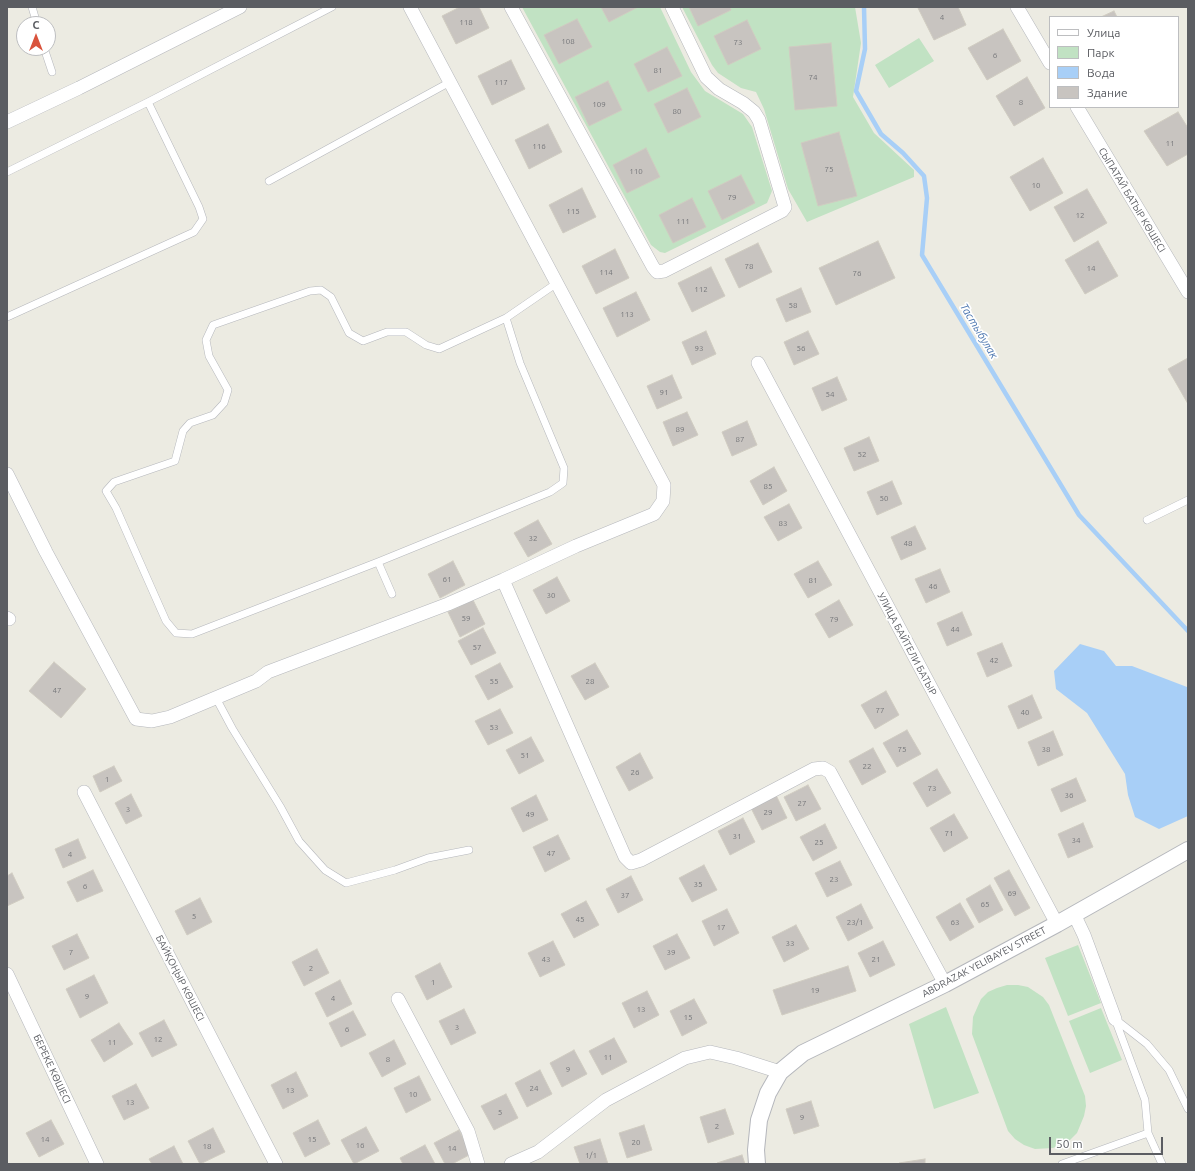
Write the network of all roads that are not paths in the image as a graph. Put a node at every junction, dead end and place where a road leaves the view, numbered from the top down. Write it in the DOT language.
graph roads {
  1 [pos="240,7"];
  2 [pos="332,7"];
  3 [pos="410,7"];
  4 [pos="511,7"];
  5 [pos="672,7"];
  6 [pos="1017,7"];
  7 [pos="47,56"];
  8 [pos="1049,60"];
  9 [pos="52,72"];
  10 [pos="450,82"];
  11 [pos="148,102"];
  12 [pos="1078,108"];
  13 [pos="7,122"];
  14 [pos="7,172"];
  15 [pos="269,181"];
  16 [pos="557,283"];
  17 [pos="1188,292"];
  18 [pos="7,318"];
  19 [pos="506,318"];
  20 [pos="758,363"];
  21 [pos="7,474"];
  22 [pos="1188,500"];
  23 [pos="1147,520"];
  24 [pos="378,562"];
  25 [pos="503,580"];
  26 [pos="392,594"];
  27 [pos="216,698"];
  28 [pos="84,792"];
  29 [pos="469,850"];
  30 [pos="1188,850"];
  31 [pos="1074,914"];
  32 [pos="1057,924"];
  33 [pos="7,974"];
  34 [pos="945,984"];
  35 [pos="398,999"];
  36 [pos="1115,1019"];
  37 [pos="780,1072"];
  38 [pos="1188,1109"];
  39 [pos="1148,1133"];
  40 [pos="539,1158"];
  41 [pos="97,1164"];
  42 [pos="276,1164"];
  43 [pos="478,1164"];
  44 [pos="511,1164"];
  45 [pos="757,1164"];
  46 [pos="1062,1164"];
  47 [pos="1162,1164"];
  1 -- 13 [label="street"];
  2 -- 11 [label="lane"];
  3 -- 10 [label="street"];
  4 -- 5 [label="street"];
  6 -- 8 [label="street"];
  7 -- 9 [label="lane"];
  10 -- 15 [label="lane"];
  10 -- 16 [label="street"];
  11 -- 14 [label="lane"];
  11 -- 18 [label="lane"];
  12 -- 17 [label="street, СЫПАТАЙ БАТЫР КӨШЕСІ"];
  16 -- 19 [label="lane"];
  16 -- 25 [label="street"];
  19 -- 24 [label="lane"];
  19 -- 24 [label="lane"];
  20 -- 32 [label="street, УЛИЦА БАЙТЕЛИ БАТЫР"];
  21 -- 27 [label="street"];
  22 -- 23 [label="lane"];
  24 -- 26 [label="lane"];
  25 -- 27 [label="street"];
  25 -- 34 [label="street"];
  27 -- 29 [label="lane"];
  28 -- 42 [label="street, БАЙҚОҢЫР КӨШЕСІ"];
  30 -- 31 [label="street, ABDRAZAK YELIBAYEV STREET"];
  31 -- 32 [label="street, ABDRAZAK YELIBAYEV STREET"];
  31 -- 36 [label="street"];
  32 -- 34 [label="street, ABDRAZAK YELIBAYEV STREET"];
  33 -- 41 [label="street, БЕРЕКЕ КӨШЕСІ"];
  34 -- 37 [label="street, ABDRAZAK YELIBAYEV STREET"];
  35 -- 43 [label="street"];
  36 -- 38 [label="lane"];
  36 -- 39 [label="lane"];
  37 -- 40 [label="street"];
  37 -- 45 [label="street"];
  39 -- 46 [label="lane"];
  39 -- 47 [label="lane"];
  40 -- 44 [label="street"];
}
